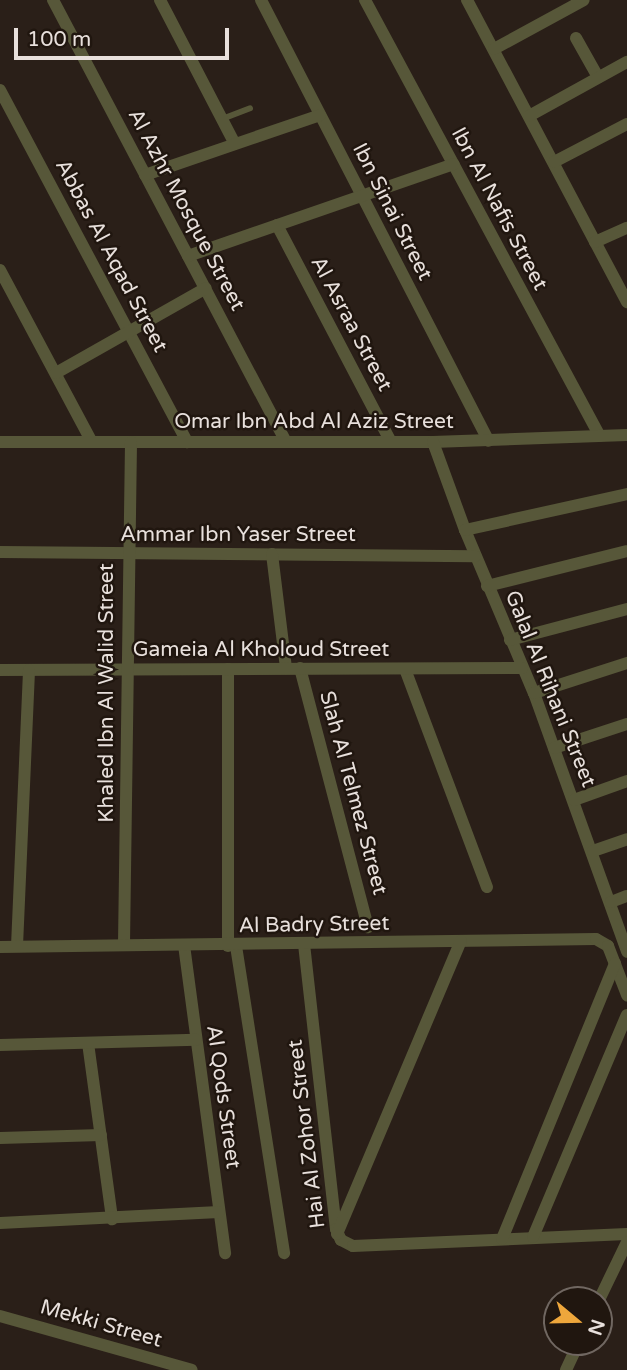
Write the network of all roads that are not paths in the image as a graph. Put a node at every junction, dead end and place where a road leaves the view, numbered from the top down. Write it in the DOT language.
graph roads {
  1 [pos="53,0"];
  2 [pos="160,0"];
  3 [pos="261,0"];
  4 [pos="365,0"];
  5 [pos="467,0"];
  6 [pos="580,1"];
  7 [pos="576,38"];
  8 [pos="494,49"];
  9 [pos="627,62"];
  10 [pos="598,78"];
  11 [pos="0,90"];
  12 [pos="250,108"];
  13 [pos="320,115"];
  14 [pos="529,116"];
  15 [pos="222,119"];
  16 [pos="627,124"];
  17 [pos="235,144"];
  18 [pos="554,162"];
  19 [pos="453,164"];
  20 [pos="145,175"];
  21 [pos="363,195"];
  22 [pos="277,225"];
  23 [pos="627,228"];
  24 [pos="595,242"];
  25 [pos="188,256"];
  26 [pos="0,270"];
  27 [pos="622,280"];
  28 [pos="206,288"];
  29 [pos="627,302"];
  30 [pos="131,331"];
  31 [pos="56,373"];
  32 [pos="627,435"];
  33 [pos="600,436"];
  34 [pos="284,439"];
  35 [pos="390,440"];
  36 [pos="489,441"];
  37 [pos="0,442"];
  38 [pos="92,442"];
  39 [pos="131,442"];
  40 [pos="187,442"];
  41 [pos="433,442"];
  42 [pos="627,494"];
  43 [pos="465,530"];
  44 [pos="627,551"];
  45 [pos="0,552"];
  46 [pos="128,554"];
  47 [pos="272,554"];
  48 [pos="475,556"];
  49 [pos="488,586"];
  50 [pos="627,609"];
  51 [pos="510,640"];
  52 [pos="627,663"];
  53 [pos="286,668"];
  54 [pos="300,668"];
  55 [pos="522,668"];
  56 [pos="228,669"];
  57 [pos="405,669"];
  58 [pos="0,670"];
  59 [pos="29,670"];
  60 [pos="128,670"];
  61 [pos="534,693"];
  62 [pos="627,724"];
  63 [pos="555,748"];
  64 [pos="627,781"];
  65 [pos="574,800"];
  66 [pos="627,839"];
  67 [pos="593,851"];
  68 [pos="487,887"];
  69 [pos="627,896"];
  70 [pos="611,902"];
  71 [pos="368,927"];
  72 [pos="461,941"];
  73 [pos="124,944"];
  74 [pos="304,944"];
  75 [pos="184,945"];
  76 [pos="16,946"];
  77 [pos="232,946"];
  78 [pos="0,947"];
  79 [pos="627,952"];
  80 [pos="615,963"];
  81 [pos="627,995"];
  82 [pos="627,1015"];
  83 [pos="197,1040"];
  84 [pos="88,1043"];
  85 [pos="0,1045"];
  86 [pos="101,1135"];
  87 [pos="0,1138"];
  88 [pos="219,1212"];
  89 [pos="111,1219"];
  90 [pos="0,1223"];
  91 [pos="337,1234"];
  92 [pos="627,1234"];
  93 [pos="533,1237"];
  94 [pos="502,1239"];
  95 [pos="627,1243"];
  96 [pos="225,1253"];
  97 [pos="284,1253"];
  98 [pos="606,1286"];
  99 [pos="0,1316"];
  100 [pos="192,1370"];
  1 -- 20 [label="street, Al Azhr Mosque Street"];
  2 -- 15 [label="street"];
  3 -- 13 [label="street, Ibn Sinai Street"];
  4 -- 19 [label="street, Ibn Al Nafis Street"];
  5 -- 8 [label="street"];
  6 -- 8 [label="street"];
  7 -- 10 [label="street"];
  8 -- 14 [label="street"];
  9 -- 10 [label="street"];
  10 -- 14 [label="street"];
  11 -- 30 [label="street, Abbas Al Aqad Street"];
  12 -- 15 [label="lane"];
  13 -- 17 [label="street"];
  13 -- 21 [label="street, Ibn Sinai Street"];
  14 -- 18 [label="street"];
  15 -- 17 [label="street"];
  16 -- 18 [label="street"];
  17 -- 20 [label="street"];
  18 -- 24 [label="street"];
  19 -- 21 [label="street"];
  19 -- 33 [label="street, Ibn Al Nafis Street"];
  20 -- 25 [label="street, Al Azhr Mosque Street"];
  21 -- 22 [label="street"];
  21 -- 36 [label="street, Ibn Sinai Street"];
  22 -- 25 [label="street"];
  22 -- 35 [label="street, Al Asraa Street"];
  23 -- 24 [label="street"];
  24 -- 27 [label="street"];
  25 -- 28 [label="street, Al Azhr Mosque Street"];
  26 -- 31 [label="street"];
  27 -- 29 [label="street"];
  28 -- 30 [label="street"];
  28 -- 34 [label="street, Al Azhr Mosque Street"];
  30 -- 31 [label="street"];
  30 -- 40 [label="street, Abbas Al Aqad Street"];
  31 -- 38 [label="street"];
  32 -- 33 [label="street, Omar Ibn Abd Al Aziz Street"];
  33 -- 36 [label="street, Omar Ibn Abd Al Aziz Street"];
  34 -- 35 [label="street, Omar Ibn Abd Al Aziz Street"];
  34 -- 40 [label="street, Omar Ibn Abd Al Aziz Street"];
  35 -- 41 [label="street, Omar Ibn Abd Al Aziz Street"];
  36 -- 41 [label="street, Omar Ibn Abd Al Aziz Street"];
  37 -- 38 [label="street, Omar Ibn Abd Al Aziz Street"];
  38 -- 39 [label="street, Omar Ibn Abd Al Aziz Street"];
  39 -- 40 [label="street, Omar Ibn Abd Al Aziz Street"];
  39 -- 46 [label="street, Khaled Ibn Al Walid Street"];
  41 -- 43 [label="street, Galal Al Rihani Street"];
  42 -- 43 [label="street"];
  43 -- 48 [label="street, Galal Al Rihani Street"];
  44 -- 49 [label="street"];
  45 -- 46 [label="street, Ammar Ibn Yaser Street"];
  46 -- 47 [label="street, Ammar Ibn Yaser Street"];
  46 -- 60 [label="street, Khaled Ibn Al Walid Street"];
  47 -- 48 [label="street, Ammar Ibn Yaser Street"];
  47 -- 53 [label="street"];
  48 -- 49 [label="street, Galal Al Rihani Street"];
  49 -- 51 [label="street, Galal Al Rihani Street"];
  50 -- 51 [label="street"];
  51 -- 55 [label="street, Galal Al Rihani Street"];
  52 -- 61 [label="street"];
  53 -- 54 [label="street, Gameia Al Kholoud Street"];
  53 -- 56 [label="street, Gameia Al Kholoud Street"];
  54 -- 57 [label="street, Gameia Al Kholoud Street"];
  54 -- 71 [label="street, Slah Al Telmez Street"];
  55 -- 57 [label="street, Gameia Al Kholoud Street"];
  55 -- 61 [label="street, Galal Al Rihani Street"];
  56 -- 60 [label="street, Gameia Al Kholoud Street"];
  56 -- 77 [label="street"];
  57 -- 68 [label="street"];
  58 -- 59 [label="street, Gameia Al Kholoud Street"];
  59 -- 60 [label="street, Gameia Al Kholoud Street"];
  59 -- 76 [label="street"];
  60 -- 73 [label="street, Khaled Ibn Al Walid Street"];
  61 -- 63 [label="street, Galal Al Rihani Street"];
  62 -- 63 [label="street"];
  63 -- 65 [label="street, Galal Al Rihani Street"];
  64 -- 65 [label="street"];
  65 -- 67 [label="street, Galal Al Rihani Street"];
  66 -- 67 [label="street"];
  67 -- 70 [label="street, Galal Al Rihani Street"];
  69 -- 70 [label="street"];
  70 -- 79 [label="street, Galal Al Rihani Street"];
  72 -- 74 [label="street, Al Badry Street"];
  72 -- 80 [label="street, Al Badry Street"];
  72 -- 91 [label="street"];
  73 -- 75 [label="street, Al Badry Street"];
  73 -- 76 [label="street, Al Badry Street"];
  74 -- 77 [label="street, Al Badry Street"];
  74 -- 91 [label="street, Hai Al Zohor Street"];
  75 -- 77 [label="street, Al Badry Street"];
  75 -- 83 [label="street, Al Qods Street"];
  76 -- 78 [label="street, Al Badry Street"];
  77 -- 97 [label="street"];
  80 -- 81 [label="street"];
  80 -- 94 [label="street"];
  82 -- 93 [label="street"];
  83 -- 84 [label="street"];
  83 -- 88 [label="street, Al Qods Street"];
  84 -- 85 [label="street"];
  84 -- 86 [label="street"];
  86 -- 87 [label="street"];
  86 -- 89 [label="street"];
  88 -- 89 [label="street"];
  88 -- 96 [label="street, Al Qods Street"];
  89 -- 90 [label="street"];
  91 -- 94 [label="street, Hai Al Zohor Street"];
  92 -- 93 [label="street, Hai Al Zohor Street"];
  93 -- 94 [label="street, Hai Al Zohor Street"];
  95 -- 98 [label="street"];
  99 -- 100 [label="street, Mekki Street"];
}
